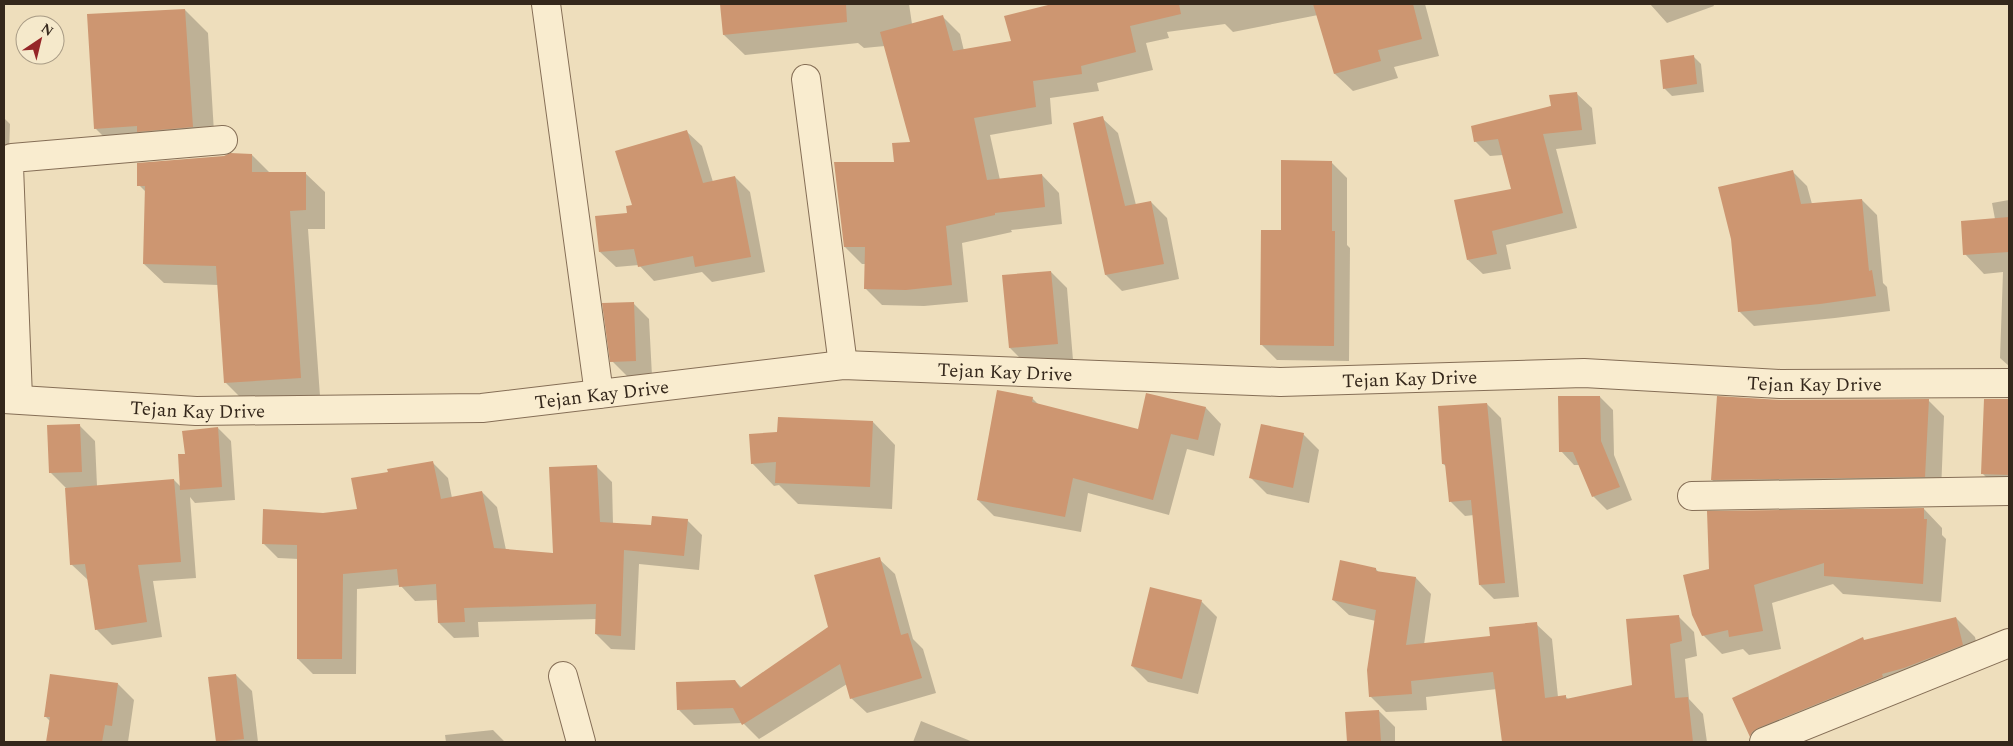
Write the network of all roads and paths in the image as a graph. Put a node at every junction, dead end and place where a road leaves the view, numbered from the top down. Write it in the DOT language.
graph roads {
  1 [pos="546,4"];
  2 [pos="806,79"];
  3 [pos="223,140"];
  4 [pos="843,365"];
  5 [pos="2009,383"];
  6 [pos="599,394"];
  7 [pos="11,398"];
  8 [pos="2009,491"];
  9 [pos="1692,496"];
  10 [pos="2009,644"];
  11 [pos="563,676"];
  12 [pos="581,742"];
  13 [pos="1764,742"];
  1 -- 6 [label="street"];
  2 -- 4 [label="street"];
  3 -- 7 [label="street"];
  4 -- 5 [label="street, Tejan Kay Drive"];
  4 -- 6 [label="street, Tejan Kay Drive"];
  6 -- 7 [label="street, Tejan Kay Drive"];
  8 -- 9 [label="street"];
  10 -- 13 [label="street"];
  11 -- 12 [label="street"];
}
